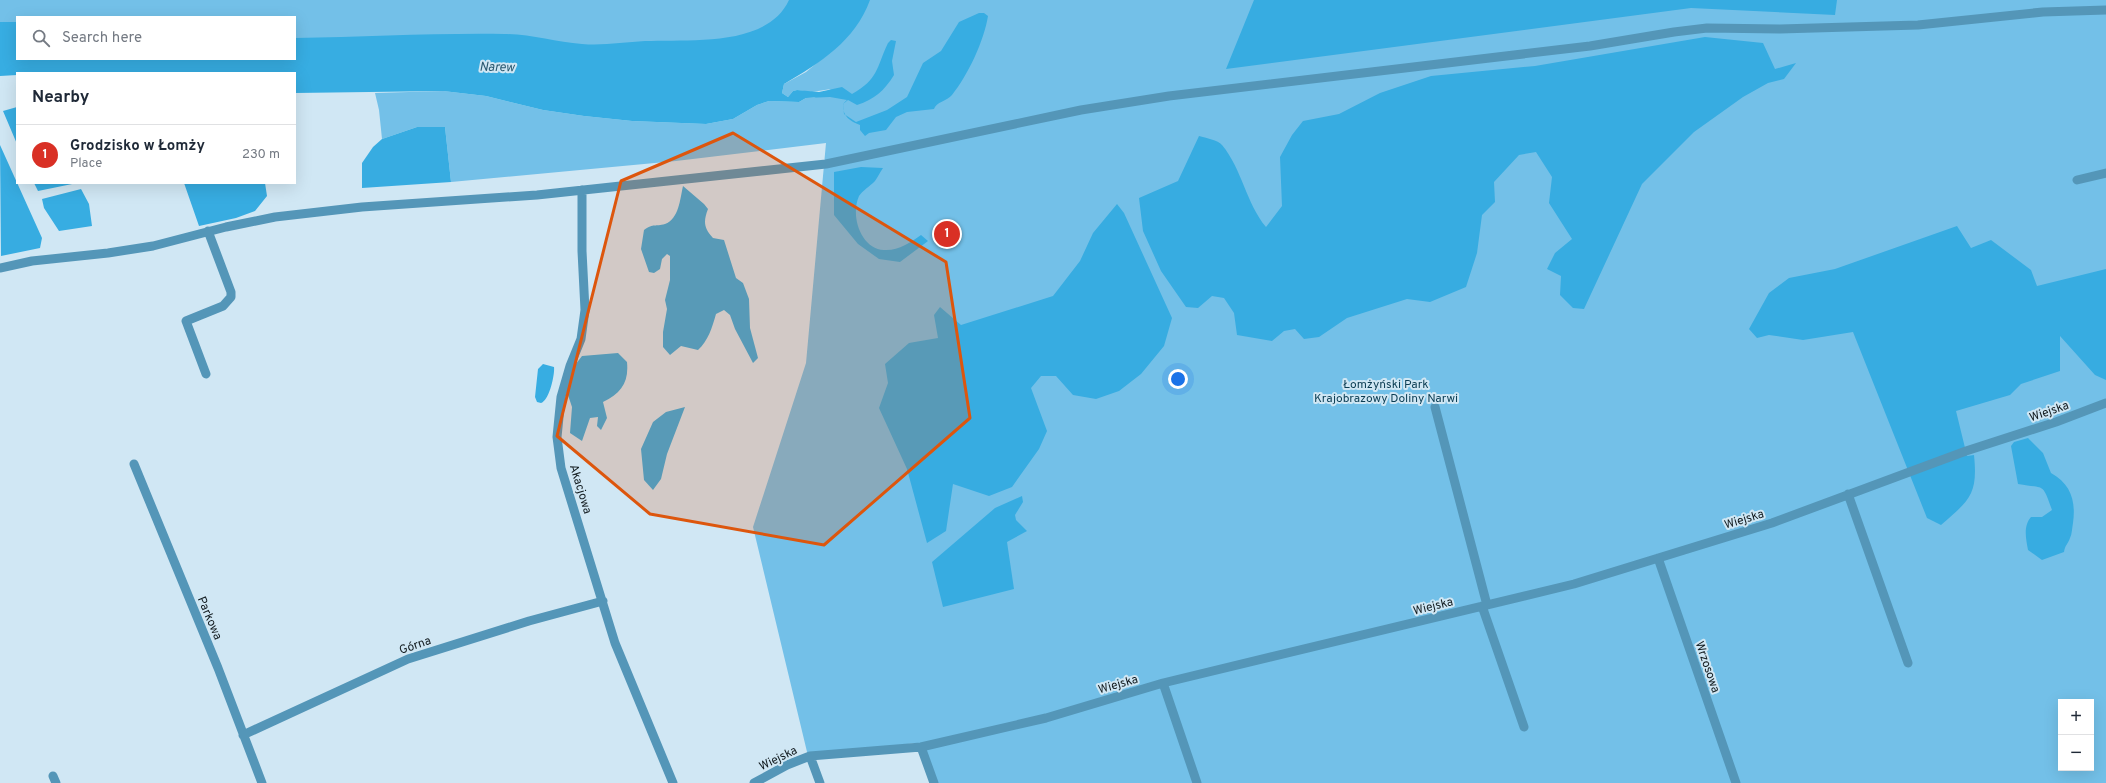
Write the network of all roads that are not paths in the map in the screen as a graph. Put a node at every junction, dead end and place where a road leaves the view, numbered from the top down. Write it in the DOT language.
graph roads {
  1 [pos="2106,10"];
  2 [pos="2106,173"];
  3 [pos="2077,180"];
  4 [pos="582,190"];
  5 [pos="208,232"];
  6 [pos="0,268"];
  7 [pos="206,374"];
  8 [pos="2106,403"];
  9 [pos="1436,407"];
  10 [pos="134,464"];
  11 [pos="1848,494"];
  12 [pos="1658,558"];
  13 [pos="603,601"];
  14 [pos="1484,606"];
  15 [pos="1908,663"];
  16 [pos="1164,683"];
  17 [pos="1524,727"];
  18 [pos="243,736"];
  19 [pos="921,747"];
  20 [pos="810,756"];
  21 [pos="262,783"];
  22 [pos="673,783"];
  23 [pos="754,783"];
  24 [pos="820,783"];
  25 [pos="934,783"];
  26 [pos="1197,783"];
  27 [pos="1736,783"];
  1 -- 4 [label="street"];
  2 -- 3 [label="street"];
  4 -- 5 [label="street"];
  4 -- 13 [label="street, Akacjowa"];
  5 -- 6 [label="street"];
  5 -- 7 [label="street"];
  8 -- 11 [label="street, Wiejska"];
  9 -- 14 [label="street"];
  10 -- 18 [label="street, Parkowa"];
  11 -- 12 [label="street, Wiejska"];
  11 -- 15 [label="street"];
  12 -- 14 [label="street, Wiejska"];
  12 -- 27 [label="street, Wrzosowa"];
  13 -- 18 [label="street, Górna"];
  13 -- 22 [label="street, Akacjowa"];
  14 -- 16 [label="street, Wiejska"];
  14 -- 17 [label="street"];
  16 -- 19 [label="street, Wiejska"];
  16 -- 26 [label="street"];
  18 -- 21 [label="street, Parkowa"];
  19 -- 20 [label="street, Wiejska"];
  19 -- 25 [label="street"];
  20 -- 23 [label="street, Wiejska"];
  20 -- 24 [label="street"];
}
